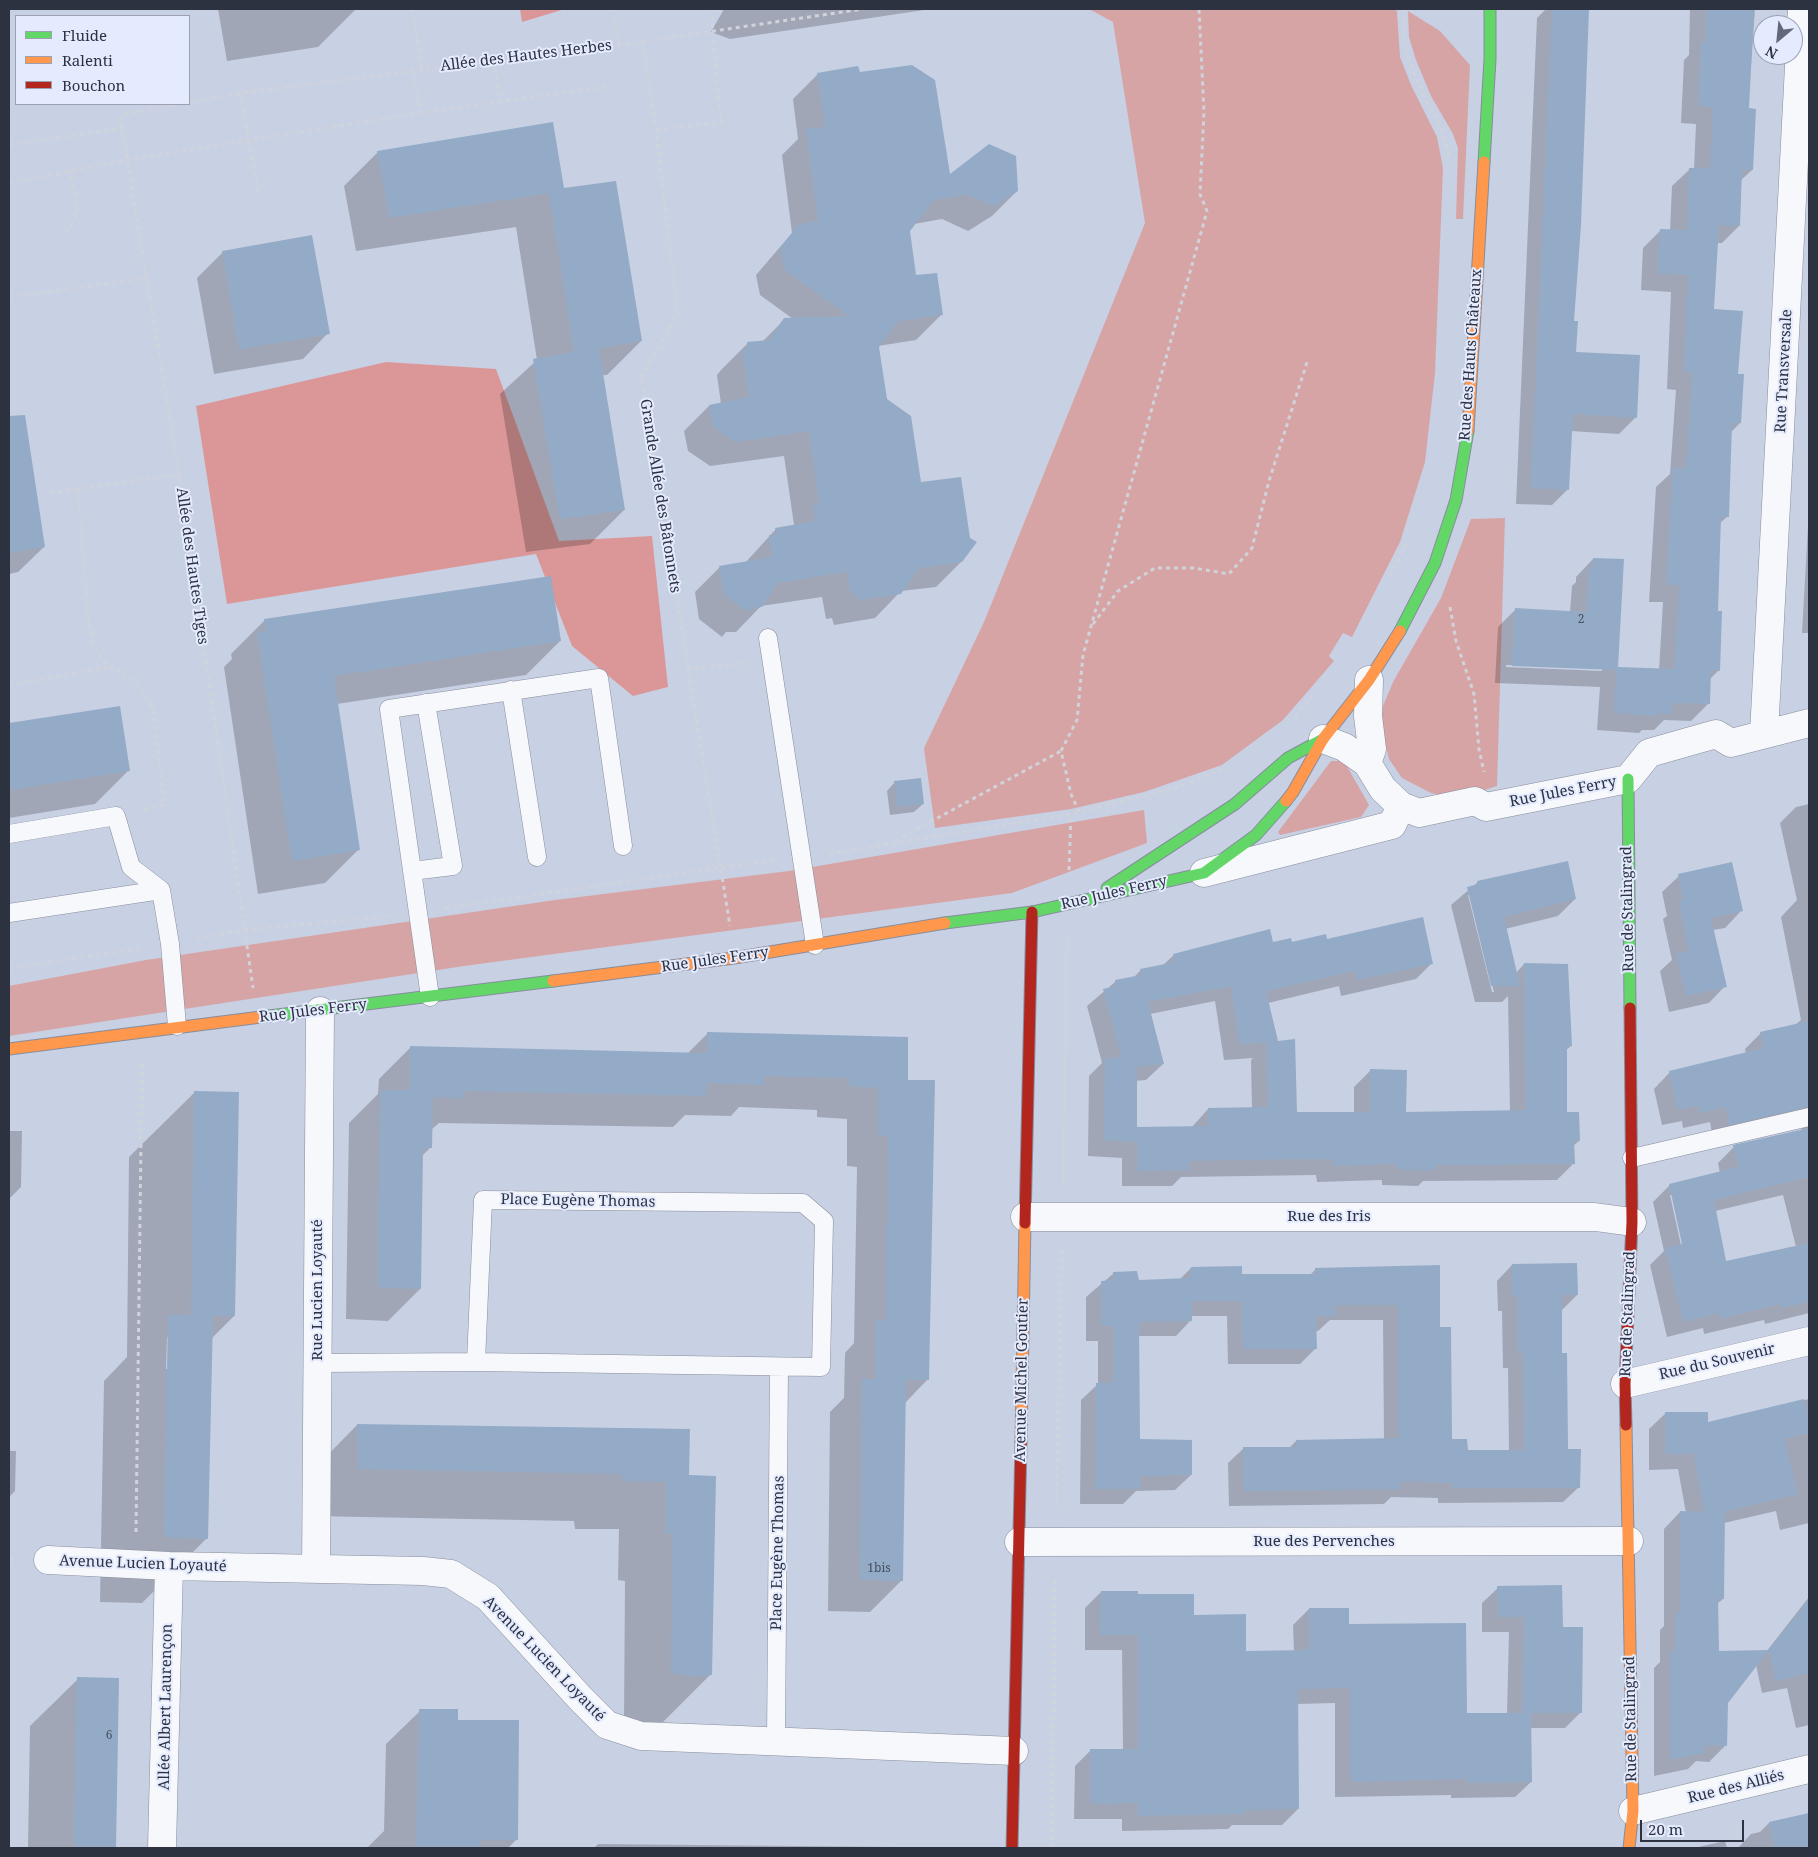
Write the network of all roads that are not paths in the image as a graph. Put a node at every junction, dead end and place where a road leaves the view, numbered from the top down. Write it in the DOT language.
graph roads {
  1 [pos="1490,9"];
  2 [pos="1802,9"];
  3 [pos="1805,53"];
  4 [pos="768,638"];
  5 [pos="1369,680"];
  6 [pos="511,690"];
  7 [pos="426,702"];
  8 [pos="1809,723"];
  9 [pos="1764,734"];
  10 [pos="1323,739"];
  11 [pos="1367,763"];
  12 [pos="1628,779"];
  13 [pos="1410,809"];
  14 [pos="9,834"];
  15 [pos="623,846"];
  16 [pos="537,857"];
  17 [pos="412,871"];
  18 [pos="1204,873"];
  19 [pos="161,890"];
  20 [pos="1089,899"];
  21 [pos="1032,912"];
  22 [pos="9,913"];
  23 [pos="815,945"];
  24 [pos="430,997"];
  25 [pos="320,1011"];
  26 [pos="177,1026"];
  27 [pos="9,1049"];
  28 [pos="1809,1117"];
  29 [pos="1632,1158"];
  30 [pos="1025,1217"];
  31 [pos="1632,1222"];
  32 [pos="1809,1341"];
  33 [pos="476,1362"];
  34 [pos="318,1363"];
  35 [pos="779,1367"];
  36 [pos="1625,1384"];
  37 [pos="1629,1541"];
  38 [pos="1019,1542"];
  39 [pos="48,1560"];
  40 [pos="169,1566"];
  41 [pos="316,1568"];
  42 [pos="776,1740"];
  43 [pos="1014,1751"];
  44 [pos="1809,1769"];
  45 [pos="1633,1811"];
  46 [pos="162,1848"];
  47 [pos="1012,1848"];
  48 [pos="1629,1848"];
  1 -- 5 [label="street, Rue des Hauts Châteaux"];
  2 -- 3 [label="street, Rue Transversale"];
  3 -- 9 [label="street, Rue Transversale"];
  4 -- 23 [label="lane"];
  5 -- 10 [label="street, Rue des Hauts Châteaux"];
  5 -- 11 [label="street"];
  6 -- 7 [label="lane"];
  6 -- 15 [label="lane"];
  6 -- 16 [label="lane"];
  7 -- 17 [label="lane"];
  7 -- 17 [label="lane"];
  8 -- 9 [label="street, Rue Jules Ferry"];
  9 -- 12 [label="street, Rue Jules Ferry"];
  10 -- 11 [label="street"];
  10 -- 18 [label="street, Rue des Hauts Châteaux"];
  10 -- 20 [label="street, Rue des Hauts Châteaux"];
  11 -- 13 [label="street"];
  12 -- 13 [label="street, Rue Jules Ferry"];
  12 -- 29 [label="street, Rue de Stalingrad"];
  13 -- 18 [label="street, Rue Jules Ferry"];
  14 -- 19 [label="lane"];
  17 -- 24 [label="lane"];
  18 -- 20 [label="street, Rue Jules Ferry"];
  19 -- 22 [label="lane"];
  19 -- 26 [label="lane"];
  20 -- 21 [label="street, Rue Jules Ferry"];
  21 -- 23 [label="street, Rue Jules Ferry"];
  21 -- 30 [label="street, Avenue Michel Goutier"];
  23 -- 24 [label="street, Rue Jules Ferry"];
  24 -- 25 [label="street, Rue Jules Ferry"];
  25 -- 26 [label="street, Rue Jules Ferry"];
  25 -- 34 [label="street, Rue Lucien Loyauté"];
  26 -- 27 [label="street, Rue Jules Ferry"];
  28 -- 29 [label="lane"];
  29 -- 31 [label="street, Rue de Stalingrad"];
  30 -- 31 [label="street, Rue des Iris"];
  30 -- 38 [label="street, Avenue Michel Goutier"];
  31 -- 36 [label="street, Rue de Stalingrad"];
  32 -- 36 [label="street, Rue du Souvenir"];
  33 -- 34 [label="lane"];
  33 -- 35 [label="lane, Place Eugène Thomas"];
  33 -- 35 [label="lane, Place Eugène Thomas"];
  34 -- 41 [label="street, Rue Lucien Loyauté"];
  35 -- 42 [label="lane, Place Eugène Thomas"];
  36 -- 37 [label="street, Rue de Stalingrad"];
  37 -- 38 [label="street, Rue des Pervenches"];
  37 -- 45 [label="street, Rue de Stalingrad"];
  38 -- 43 [label="street, Avenue Michel Goutier"];
  39 -- 40 [label="street, Avenue Lucien Loyauté"];
  40 -- 41 [label="street, Avenue Lucien Loyauté"];
  40 -- 46 [label="street, Allée Albert Laurençon"];
  41 -- 42 [label="street, Avenue Lucien Loyauté"];
  42 -- 43 [label="street, Avenue Lucien Loyauté"];
  43 -- 47 [label="street, Avenue Michel Goutier"];
  44 -- 45 [label="street, Rue des Alliés"];
  45 -- 48 [label="street, Rue de Stalingrad"];
}
